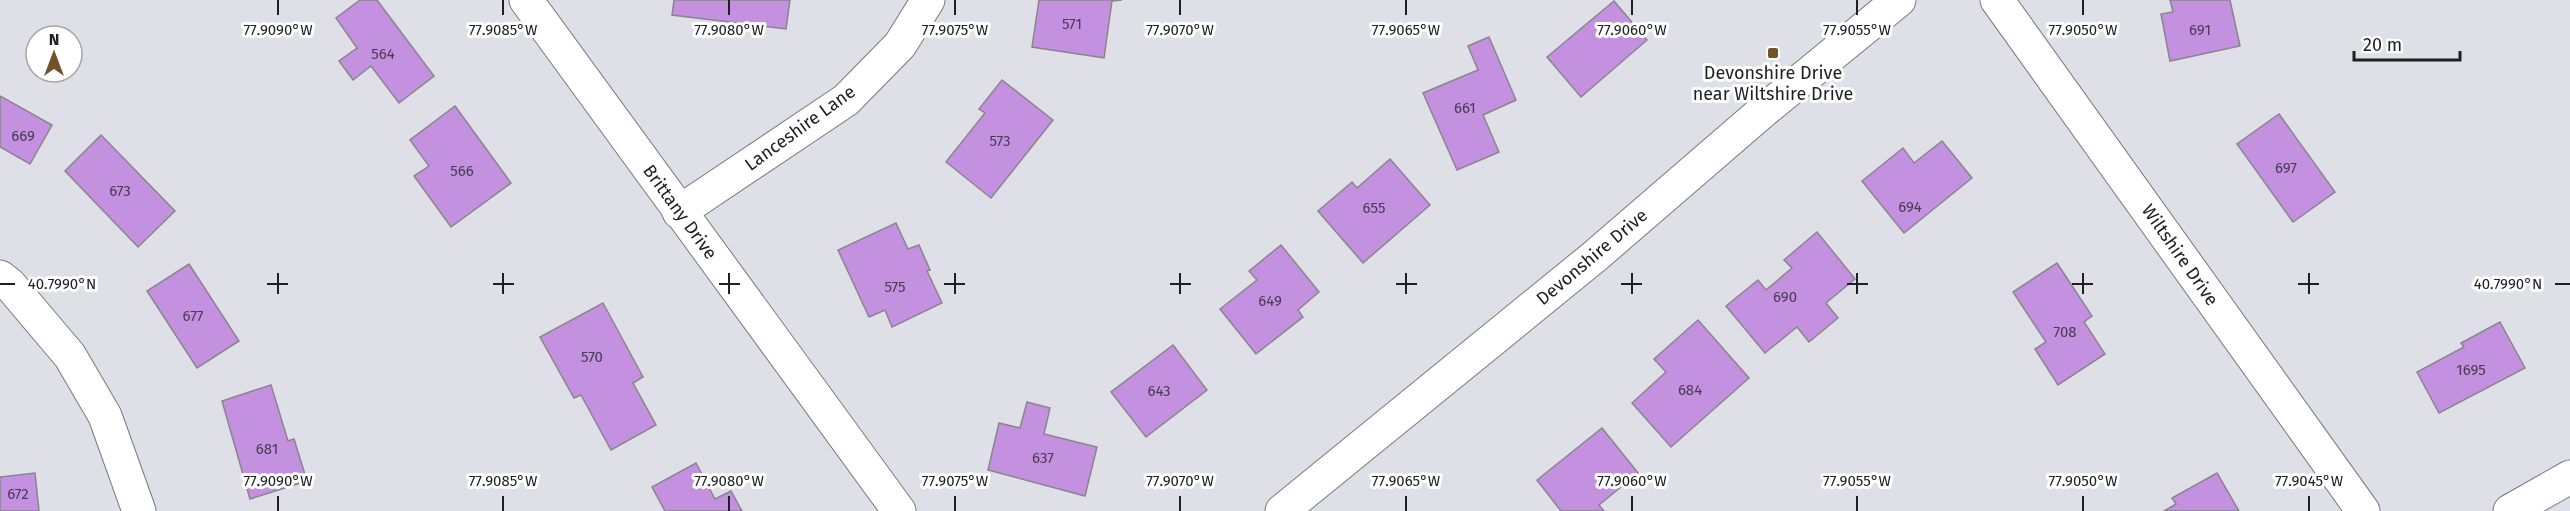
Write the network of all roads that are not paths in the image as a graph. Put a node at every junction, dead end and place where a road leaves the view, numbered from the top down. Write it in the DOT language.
graph roads {
  1 [pos="526,0"];
  2 [pos="928,0"];
  3 [pos="1899,0"];
  4 [pos="1997,0"];
  5 [pos="680,212"];
  6 [pos="0,277"];
  7 [pos="2570,477"];
  8 [pos="139,511"];
  9 [pos="899,511"];
  10 [pos="1282,511"];
  11 [pos="2363,511"];
  12 [pos="2510,511"];
  1 -- 5 [label="street, Brittany Drive"];
  2 -- 5 [label="street, Lanceshire Lane"];
  3 -- 10 [label="street, Devonshire Drive"];
  4 -- 11 [label="street, Wiltshire Drive"];
  5 -- 9 [label="street, Brittany Drive"];
  6 -- 8 [label="street"];
  7 -- 12 [label="street"];
}
